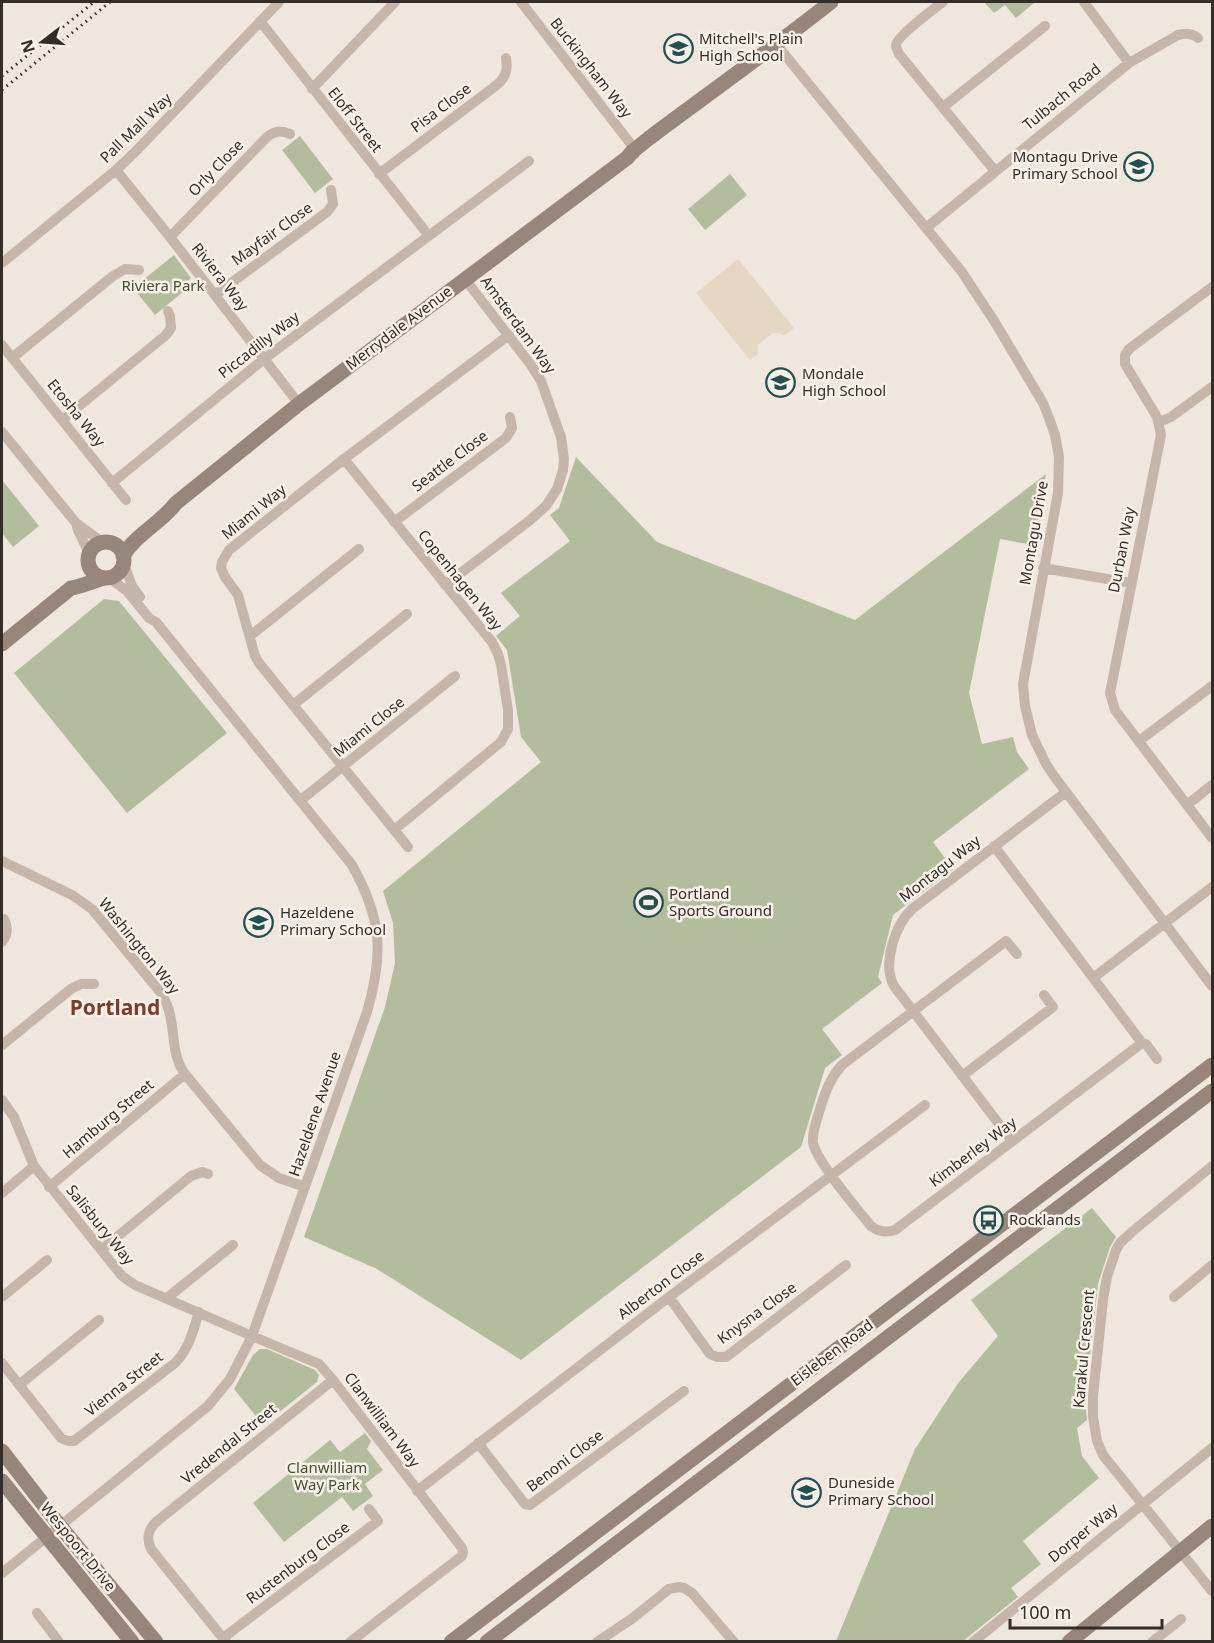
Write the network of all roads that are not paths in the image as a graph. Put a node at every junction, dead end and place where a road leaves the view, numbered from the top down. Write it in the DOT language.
graph roads {
  1 [pos="279,2"];
  2 [pos="395,2"];
  3 [pos="521,2"];
  4 [pos="831,2"];
  5 [pos="943,2"];
  6 [pos="1084,2"];
  7 [pos="260,21"];
  8 [pos="1044,26"];
  9 [pos="1198,38"];
  10 [pos="781,42"];
  11 [pos="506,58"];
  12 [pos="1128,63"];
  13 [pos="312,90"];
  14 [pos="943,107"];
  15 [pos="290,134"];
  16 [pos="631,154"];
  17 [pos="529,161"];
  18 [pos="116,170"];
  19 [pos="995,171"];
  20 [pos="379,174"];
  21 [pos="331,190"];
  22 [pos="926,228"];
  23 [pos="429,236"];
  24 [pos="170,237"];
  25 [pos="2,263"];
  26 [pos="139,270"];
  27 [pos="465,279"];
  28 [pos="1212,287"];
  29 [pos="215,295"];
  30 [pos="168,311"];
  31 [pos="509,335"];
  32 [pos="2,345"];
  33 [pos="12,358"];
  34 [pos="264,359"];
  35 [pos="1212,387"];
  36 [pos="299,404"];
  37 [pos="510,417"];
  38 [pos="62,420"];
  39 [pos="1159,422"];
  40 [pos="2,432"];
  41 [pos="344,459"];
  42 [pos="112,483"];
  43 [pos="126,500"];
  44 [pos="176,503"];
  45 [pos="394,522"];
  46 [pos="76,523"];
  47 [pos="105,542"];
  48 [pos="359,549"];
  49 [pos="88,555"];
  50 [pos="123,559"];
  51 [pos="1043,568"];
  52 [pos="106,578"];
  53 [pos="1131,583"];
  54 [pos="445,585"];
  55 [pos="71,588"];
  56 [pos="406,614"];
  57 [pos="156,622"];
  58 [pos="250,636"];
  59 [pos="2,644"];
  60 [pos="455,676"];
  61 [pos="1212,686"];
  62 [pos="294,705"];
  63 [pos="1139,741"];
  64 [pos="343,767"];
  65 [pos="1212,785"];
  66 [pos="1066,792"];
  67 [pos="301,800"];
  68 [pos="1187,805"];
  69 [pos="394,830"];
  70 [pos="1212,838"];
  71 [pos="994,846"];
  72 [pos="408,847"];
  73 [pos="2,861"];
  74 [pos="1212,887"];
  75 [pos="4,919"];
  76 [pos="1164,923"];
  77 [pos="2,942"];
  78 [pos="1017,954"];
  79 [pos="1093,978"];
  80 [pos="94,984"];
  81 [pos="1212,986"];
  82 [pos="1044,995"];
  83 [pos="913,1011"];
  84 [pos="1142,1043"];
  85 [pos="2,1045"];
  86 [pos="1157,1059"];
  87 [pos="1212,1065"];
  88 [pos="185,1074"];
  89 [pos="962,1076"];
  90 [pos="1212,1090"];
  91 [pos="2,1100"];
  92 [pos="925,1105"];
  93 [pos="1012,1141"];
  94 [pos="34,1166"];
  95 [pos="1212,1166"];
  96 [pos="208,1174"];
  97 [pos="831,1174"];
  98 [pos="49,1187"];
  99 [pos="305,1187"];
  100 [pos="2,1193"];
  101 [pos="232,1245"];
  102 [pos="101,1250"];
  103 [pos="47,1260"];
  104 [pos="846,1265"];
  105 [pos="1212,1265"];
  106 [pos="2,1297"];
  107 [pos="1174,1297"];
  108 [pos="167,1298"];
  109 [pos="669,1298"];
  110 [pos="199,1312"];
  111 [pos="99,1320"];
  112 [pos="252,1336"];
  113 [pos="2,1363"];
  114 [pos="333,1380"];
  115 [pos="19,1384"];
  116 [pos="684,1391"];
  117 [pos="478,1443"];
  118 [pos="1212,1448"];
  119 [pos="2,1451"];
  120 [pos="2,1481"];
  121 [pos="417,1491"];
  122 [pos="1143,1505"];
  123 [pos="369,1509"];
  124 [pos="60,1526"];
  125 [pos="1212,1526"];
  126 [pos="47,1537"];
  127 [pos="1181,1551"];
  128 [pos="2,1573"];
  129 [pos="1212,1591"];
  130 [pos="37,1613"];
  131 [pos="1181,1619"];
  132 [pos="1086,1636"];
  133 [pos="224,1640"];
  134 [pos="58,1641"];
  135 [pos="132,1641"];
  136 [pos="156,1641"];
  137 [pos="350,1641"];
  138 [pos="451,1641"];
  139 [pos="487,1641"];
  140 [pos="597,1641"];
  141 [pos="730,1641"];
  142 [pos="973,1641"];
  143 [pos="1069,1641"];
  144 [pos="1152,1641"];
  1 -- 7 [label="street, Pall Mall Way"];
  2 -- 13 [label="street"];
  3 -- 16 [label="street, Buckingham Way"];
  4 -- 10 [label="main road, Merrydale Avenue"];
  5 -- 14 [label="street"];
  6 -- 12 [label="street"];
  7 -- 13 [label="street, Eloff Street"];
  7 -- 18 [label="street, Pall Mall Way"];
  8 -- 14 [label="street"];
  9 -- 12 [label="street, Tulbach Road"];
  10 -- 16 [label="main road, Merrydale Avenue"];
  10 -- 22 [label="street, Montagu Drive"];
  11 -- 20 [label="street, Pisa Close"];
  12 -- 19 [label="street, Tulbach Road"];
  13 -- 20 [label="street, Eloff Street"];
  14 -- 19 [label="street"];
  15 -- 24 [label="street, Orly Close"];
  16 -- 27 [label="main road, Merrydale Avenue"];
  17 -- 23 [label="street, Piccadilly Way"];
  18 -- 24 [label="street, Riviera Way"];
  18 -- 25 [label="street, Pall Mall Way"];
  19 -- 22 [label="street, Tulbach Road"];
  20 -- 23 [label="street, Eloff Street"];
  21 -- 29 [label="street, Mayfair Close"];
  22 -- 51 [label="street, Montagu Drive"];
  23 -- 34 [label="street, Piccadilly Way"];
  24 -- 29 [label="street, Riviera Way"];
  26 -- 33 [label="street"];
  27 -- 31 [label="street, Amsterdam Way"];
  27 -- 36 [label="main road, Merrydale Avenue"];
  28 -- 39 [label="street"];
  29 -- 34 [label="street, Riviera Way"];
  30 -- 38 [label="street"];
  31 -- 41 [label="street, Miami Way"];
  31 -- 54 [label="street, Amsterdam Way"];
  32 -- 33 [label="street, Etosha Way"];
  33 -- 38 [label="street, Etosha Way"];
  34 -- 36 [label="street, Riviera Way"];
  34 -- 42 [label="street, Piccadilly Way"];
  35 -- 39 [label="street"];
  36 -- 44 [label="main road, Merrydale Avenue"];
  37 -- 45 [label="street, Seattle Close"];
  38 -- 42 [label="street, Etosha Way"];
  39 -- 53 [label="street, Durban Way"];
  40 -- 46 [label="street"];
  41 -- 45 [label="street, Copenhagen Way"];
  41 -- 58 [label="street, Miami Way"];
  42 -- 43 [label="street, Etosha Way"];
  44 -- 47 [label="main road, Merrydale Avenue"];
  44 -- 50 [label="main road, Merrydale Avenue"];
  45 -- 54 [label="street, Copenhagen Way"];
  46 -- 47 [label="street"];
  46 -- 49 [label="street"];
  47 -- 49 [label="main road"];
  47 -- 50 [label="main road"];
  48 -- 58 [label="street"];
  49 -- 52 [label="main road"];
  49 -- 55 [label="main road"];
  50 -- 52 [label="main road"];
  50 -- 57 [label="street, Hazeldene Avenue"];
  51 -- 53 [label="street"];
  51 -- 66 [label="street, Montagu Drive"];
  52 -- 55 [label="main road"];
  52 -- 57 [label="street, Hazeldene Avenue"];
  53 -- 63 [label="street, Durban Way"];
  54 -- 69 [label="street, Copenhagen Way"];
  55 -- 59 [label="main road"];
  56 -- 62 [label="street"];
  57 -- 67 [label="street, Hazeldene Avenue"];
  58 -- 62 [label="street, Miami Way"];
  60 -- 64 [label="street, Miami Close"];
  61 -- 63 [label="street"];
  62 -- 64 [label="street, Miami Way"];
  63 -- 68 [label="street, Durban Way"];
  64 -- 67 [label="street, Miami Close"];
  64 -- 69 [label="street, Miami Way"];
  65 -- 68 [label="street"];
  66 -- 71 [label="street, Montagu Way"];
  66 -- 76 [label="street, Montagu Drive"];
  67 -- 99 [label="street, Hazeldene Avenue"];
  68 -- 70 [label="street, Durban Way"];
  69 -- 72 [label="street, Miami Way"];
  71 -- 79 [label="street"];
  71 -- 83 [label="street, Montagu Way"];
  73 -- 88 [label="street, Washington Way"];
  74 -- 76 [label="street"];
  75 -- 77 [label="street"];
  76 -- 79 [label="street"];
  76 -- 81 [label="street, Montagu Drive"];
  78 -- 83 [label="street"];
  79 -- 84 [label="street"];
  80 -- 85 [label="street"];
  82 -- 89 [label="street"];
  83 -- 89 [label="street, Montagu Way"];
  83 -- 97 [label="street"];
  84 -- 86 [label="street"];
  84 -- 93 [label="street, Kimberley Way"];
  87 -- 138 [label="main road, Eisleben Road"];
  88 -- 98 [label="street, Hamburg Street"];
  88 -- 99 [label="street, Washington Way"];
  89 -- 93 [label="street, Montagu Way"];
  90 -- 139 [label="main road, Eisleben Road"];
  91 -- 94 [label="street, Salisbury Way"];
  92 -- 97 [label="street, Alberton Close"];
  93 -- 97 [label="street, Kimberley Way"];
  94 -- 98 [label="street, Salisbury Way"];
  94 -- 100 [label="street"];
  95 -- 122 [label="street, Karakul Crescent"];
  96 -- 102 [label="street"];
  97 -- 109 [label="street, Alberton Close"];
  98 -- 102 [label="street, Salisbury Way"];
  99 -- 112 [label="street, Hazeldene Avenue"];
  101 -- 108 [label="street"];
  102 -- 108 [label="street, Salisbury Way"];
  103 -- 106 [label="street"];
  104 -- 109 [label="street, Knysna Close"];
  105 -- 107 [label="street"];
  108 -- 110 [label="street, Salisbury Way"];
  109 -- 117 [label="street, Alberton Close"];
  110 -- 112 [label="street, Salisbury Way"];
  110 -- 115 [label="street, Vienna Street"];
  111 -- 115 [label="street"];
  112 -- 114 [label="street, Clanwilliam Way"];
  112 -- 124 [label="street, Hazeldene Avenue"];
  113 -- 115 [label="street"];
  114 -- 121 [label="street, Clanwilliam Way"];
  114 -- 133 [label="street, Vredendal Street"];
  116 -- 117 [label="street, Benoni Close"];
  117 -- 121 [label="street, Alberton Close"];
  118 -- 122 [label="street, Dorper Way"];
  119 -- 124 [label="main road, Wespoort Drive"];
  120 -- 126 [label="main road, Wespoort Drive"];
  121 -- 137 [label="street, Clanwilliam Way"];
  122 -- 127 [label="street, Karakul Crescent"];
  122 -- 142 [label="street, Dorper Way"];
  123 -- 133 [label="street, Rustenburg Close"];
  124 -- 126 [label="street, Hazeldene Avenue"];
  124 -- 136 [label="main road, Wespoort Drive"];
  125 -- 127 [label="main road"];
  126 -- 128 [label="street, Hazeldene Avenue"];
  126 -- 135 [label="main road, Wespoort Drive"];
  127 -- 129 [label="street, Karakul Crescent"];
  127 -- 132 [label="main road"];
  130 -- 134 [label="street"];
  131 -- 144 [label="street"];
  132 -- 143 [label="main road"];
  140 -- 141 [label="street"];
}
